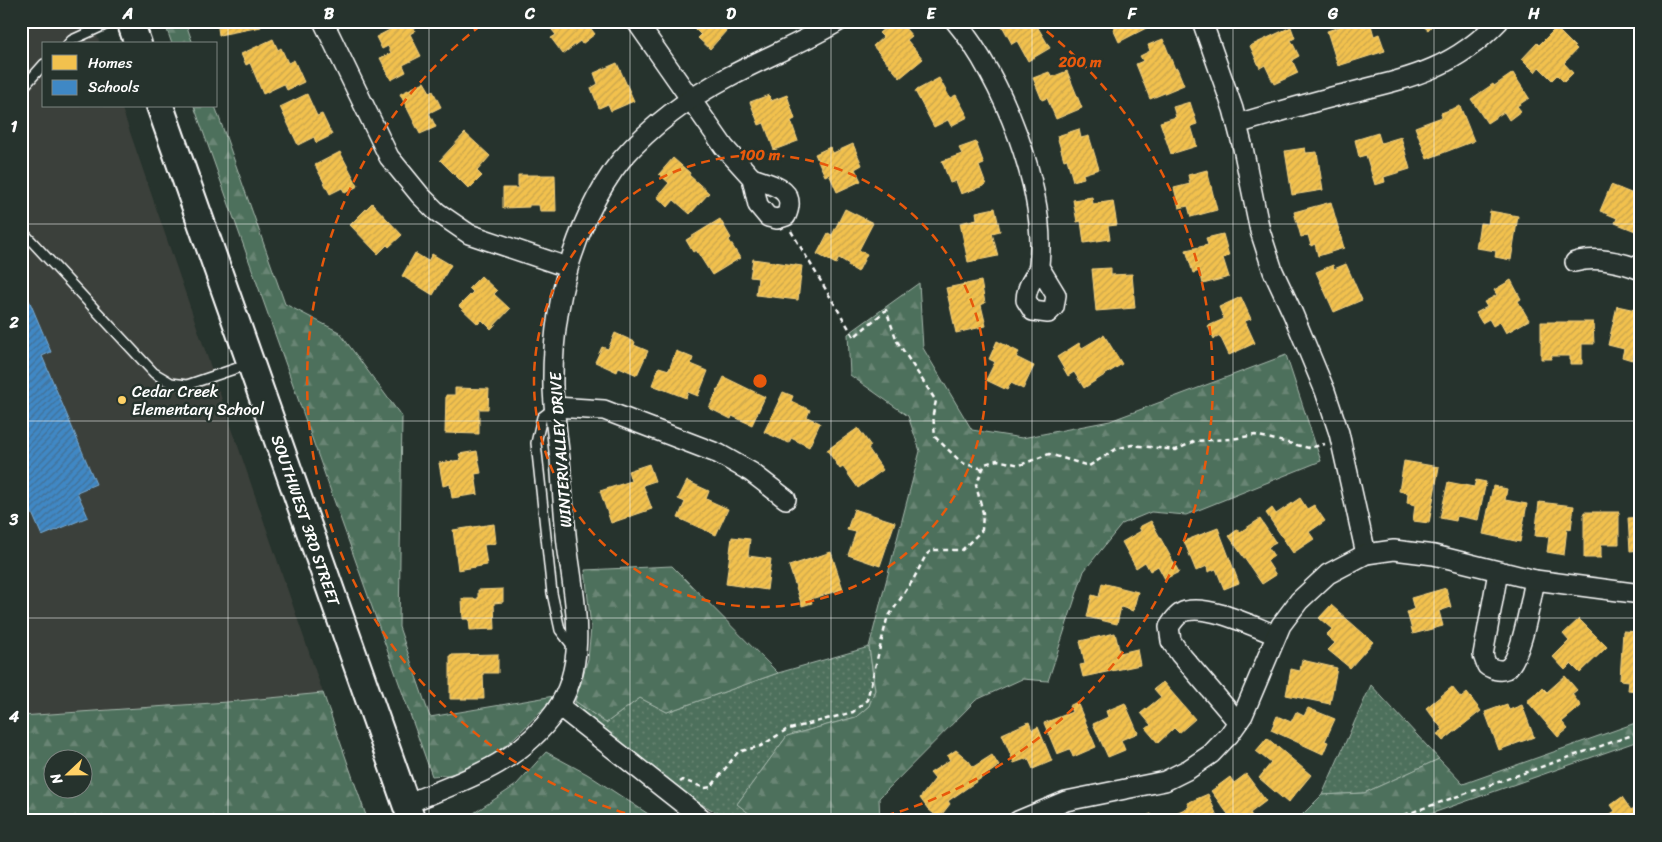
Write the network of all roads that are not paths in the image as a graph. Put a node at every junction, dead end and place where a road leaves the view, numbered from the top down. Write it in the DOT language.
graph roads {
  1 [pos="114,21"];
  2 [pos="130,21"];
  3 [pos="323,21"];
  4 [pos="636,21"];
  5 [pos="839,21"];
  6 [pos="955,21"];
  7 [pos="1202,21"];
  8 [pos="1499,21"];
  9 [pos="70,42"];
  10 [pos="137,42"];
  11 [pos="42,66"];
  12 [pos="21,90"];
  13 [pos="691,99"];
  14 [pos="161,108"];
  15 [pos="1237,124"];
  16 [pos="752,178"];
  17 [pos="21,226"];
  18 [pos="1575,262"];
  19 [pos="567,267"];
  20 [pos="1039,267"];
  21 [pos="1641,270"];
  22 [pos="251,364"];
  23 [pos="555,407"];
  24 [pos="786,500"];
  25 [pos="1366,554"];
  26 [pos="1498,572"];
  27 [pos="1535,580"];
  28 [pos="1641,594"];
  29 [pos="1276,635"];
  30 [pos="558,706"];
  31 [pos="1238,722"];
  32 [pos="409,812"];
  33 [pos="705,821"];
  34 [pos="1018,821"];
  1 -- 9 [label="lane"];
  2 -- 10 [label="main road"];
  3 -- 19 [label="street"];
  4 -- 13 [label="street"];
  5 -- 13 [label="street, WINTERVALLEY DRIVE"];
  6 -- 20 [label="street"];
  7 -- 15 [label="street"];
  8 -- 15 [label="street"];
  11 -- 12 [label="lane"];
  13 -- 16 [label="street"];
  13 -- 19 [label="street, WINTERVALLEY DRIVE"];
  14 -- 22 [label="main road, SOUTHWEST 3RD STREET"];
  15 -- 25 [label="street"];
  16 -- 16 [label="street"];
  17 -- 22 [label="lane"];
  18 -- 21 [label="street"];
  19 -- 23 [label="street, WINTERVALLEY DRIVE"];
  22 -- 32 [label="main road, SOUTHWEST 3RD STREET"];
  23 -- 24 [label="street"];
  23 -- 30 [label="street, WINTERVALLEY DRIVE"];
  25 -- 26 [label="street"];
  25 -- 29 [label="street"];
  26 -- 27 [label="street"];
  26 -- 27 [label="street"];
  27 -- 28 [label="street"];
  29 -- 31 [label="street"];
  29 -- 31 [label="street"];
  30 -- 32 [label="street, WINTERVALLEY DRIVE"];
  30 -- 33 [label="street"];
  31 -- 34 [label="street"];
}
